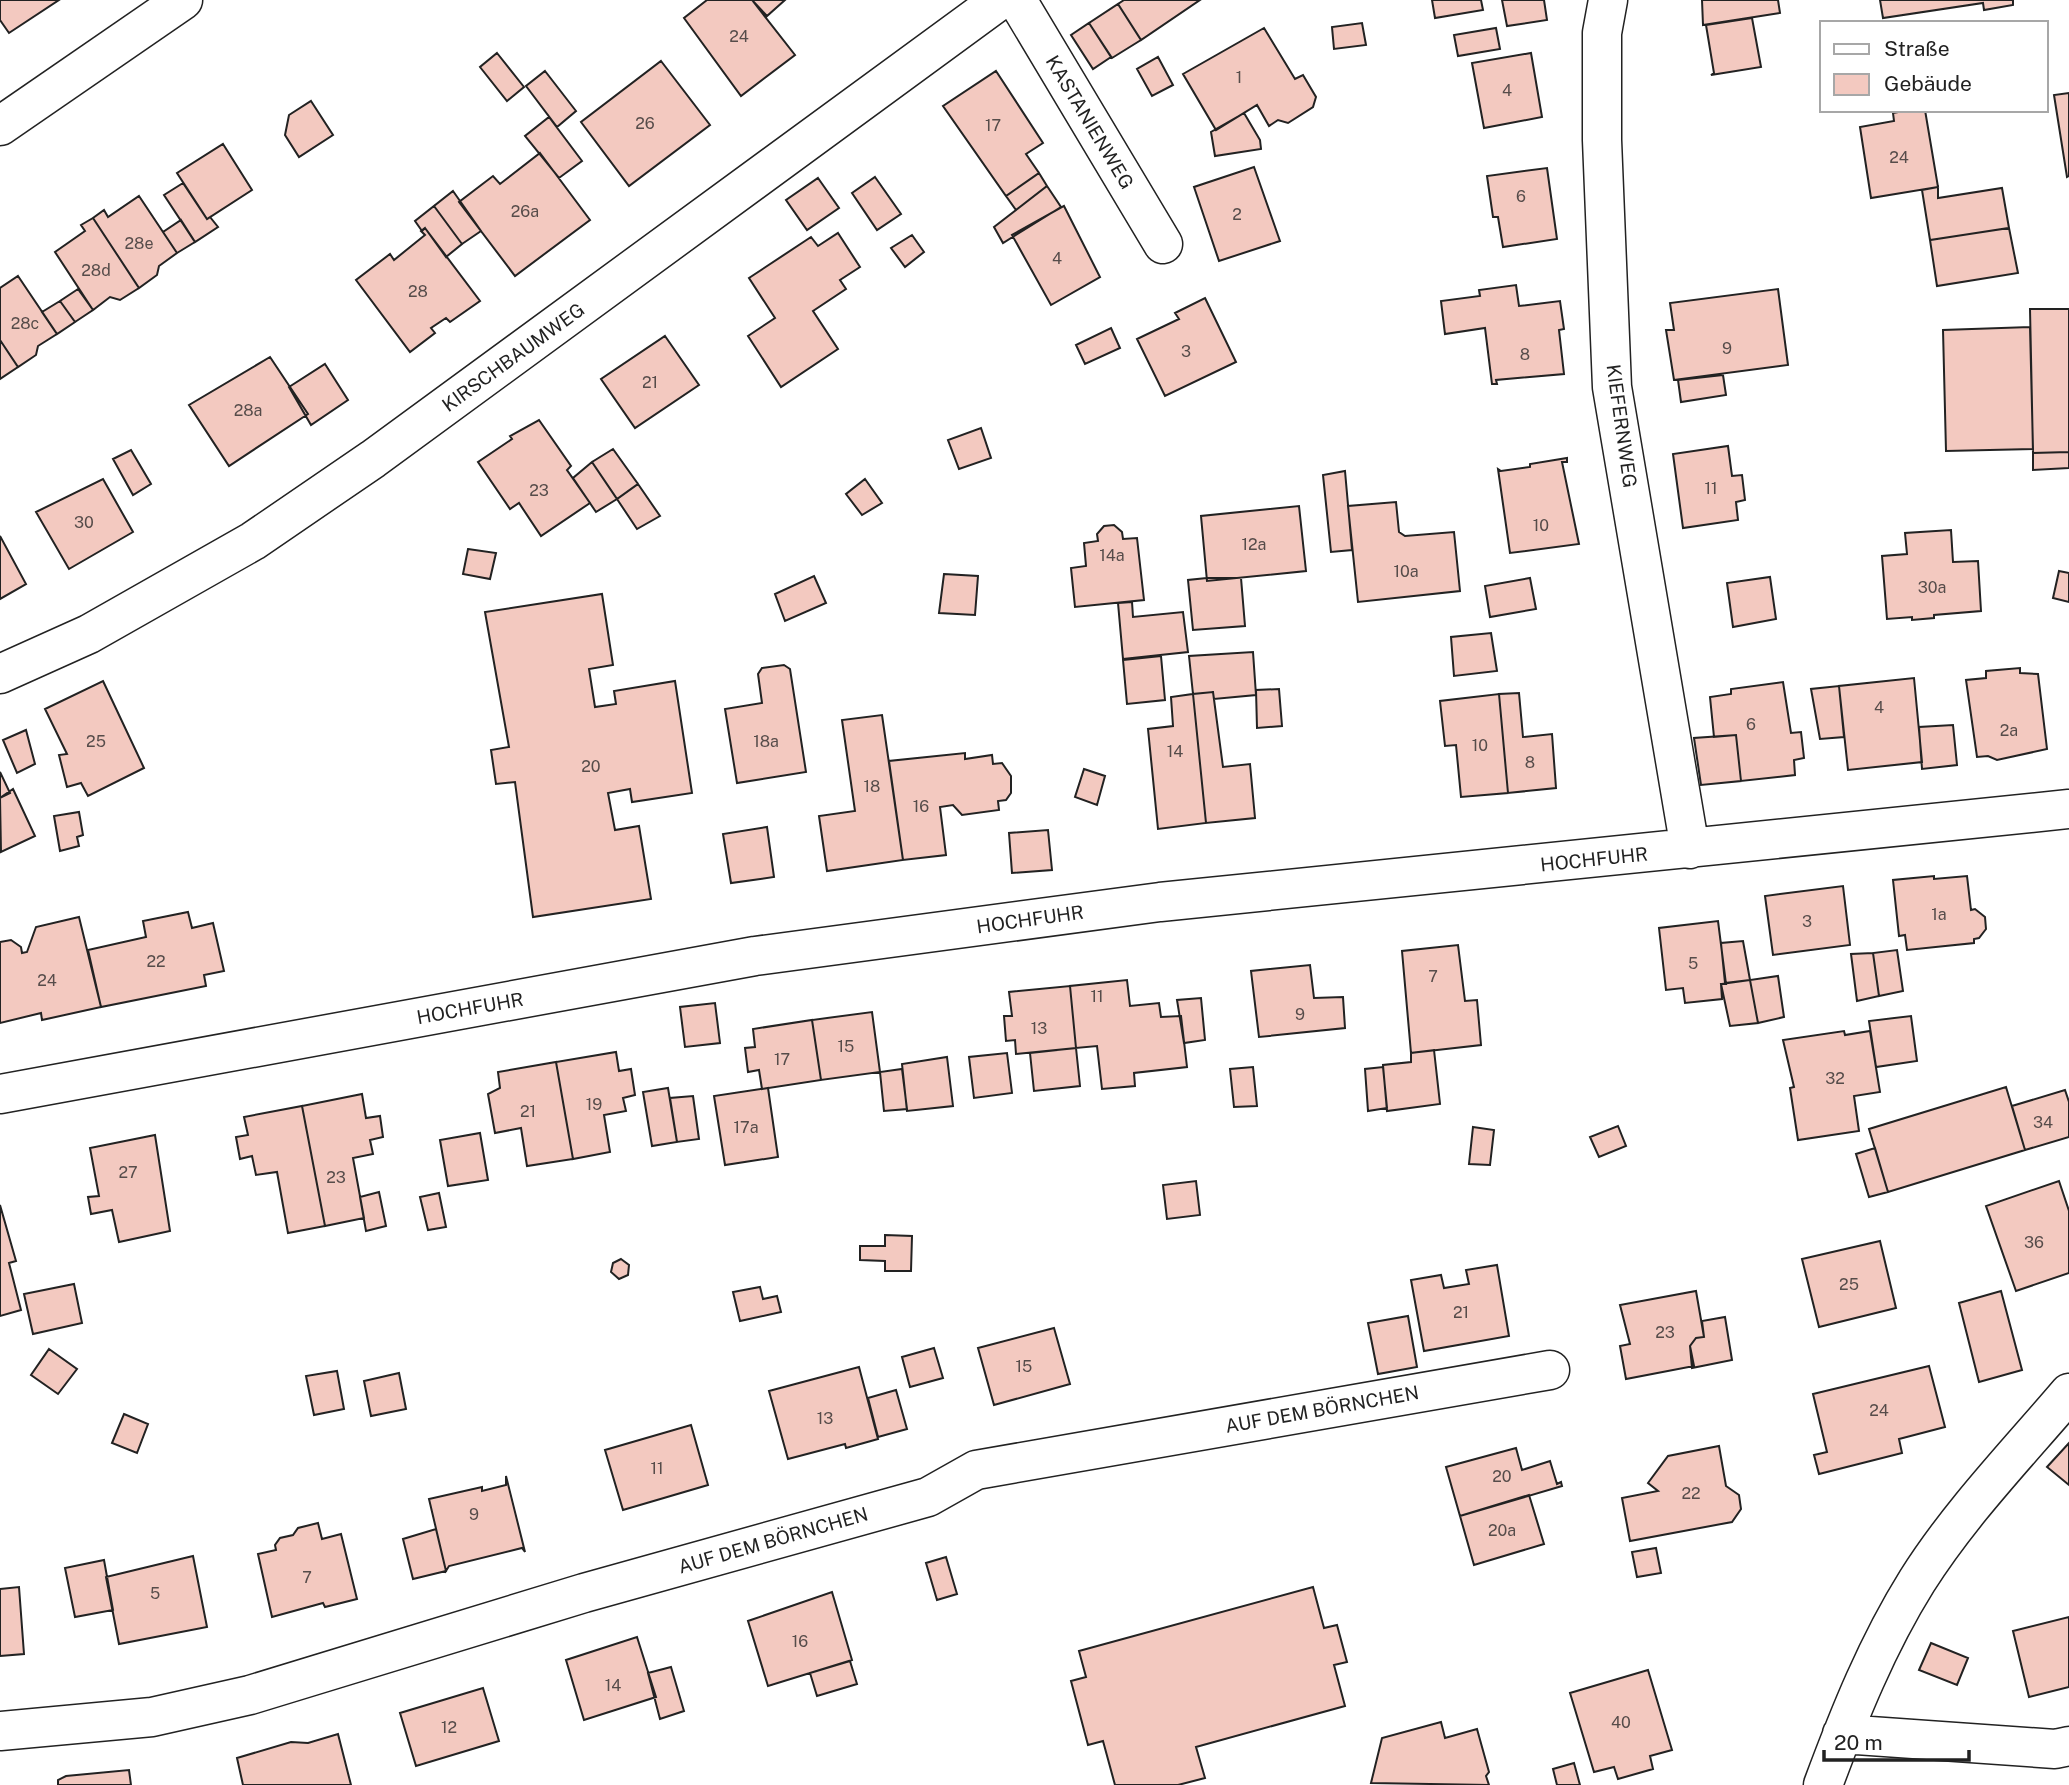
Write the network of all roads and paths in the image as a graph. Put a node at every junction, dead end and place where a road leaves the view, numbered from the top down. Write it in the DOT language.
graph roads {
  1 [pos="183,0"];
  2 [pos="1000,0"];
  3 [pos="1017,0"];
  4 [pos="1608,0"];
  5 [pos="0,126"];
  6 [pos="1163,244"];
  7 [pos="0,674"];
  8 [pos="2069,809"];
  9 [pos="1690,849"];
  10 [pos="0,1094"];
  11 [pos="1550,1370"];
  12 [pos="2069,1393"];
  13 [pos="0,1731"];
  14 [pos="1842,1734"];
  15 [pos="2069,1746"];
  16 [pos="1823,1785"];
  1 -- 5 [label="street"];
  2 -- 7 [label="street, KIRSCHBAUMWEG"];
  3 -- 6 [label="street, KASTANIENWEG"];
  4 -- 9 [label="street, KIEFERNWEG"];
  8 -- 9 [label="street, HOCHFUHR"];
  9 -- 10 [label="street, HOCHFUHR"];
  11 -- 13 [label="street, AUF DEM BÖRNCHEN"];
  12 -- 14 [label="street"];
  14 -- 15 [label="street"];
  14 -- 16 [label="street"];
}
